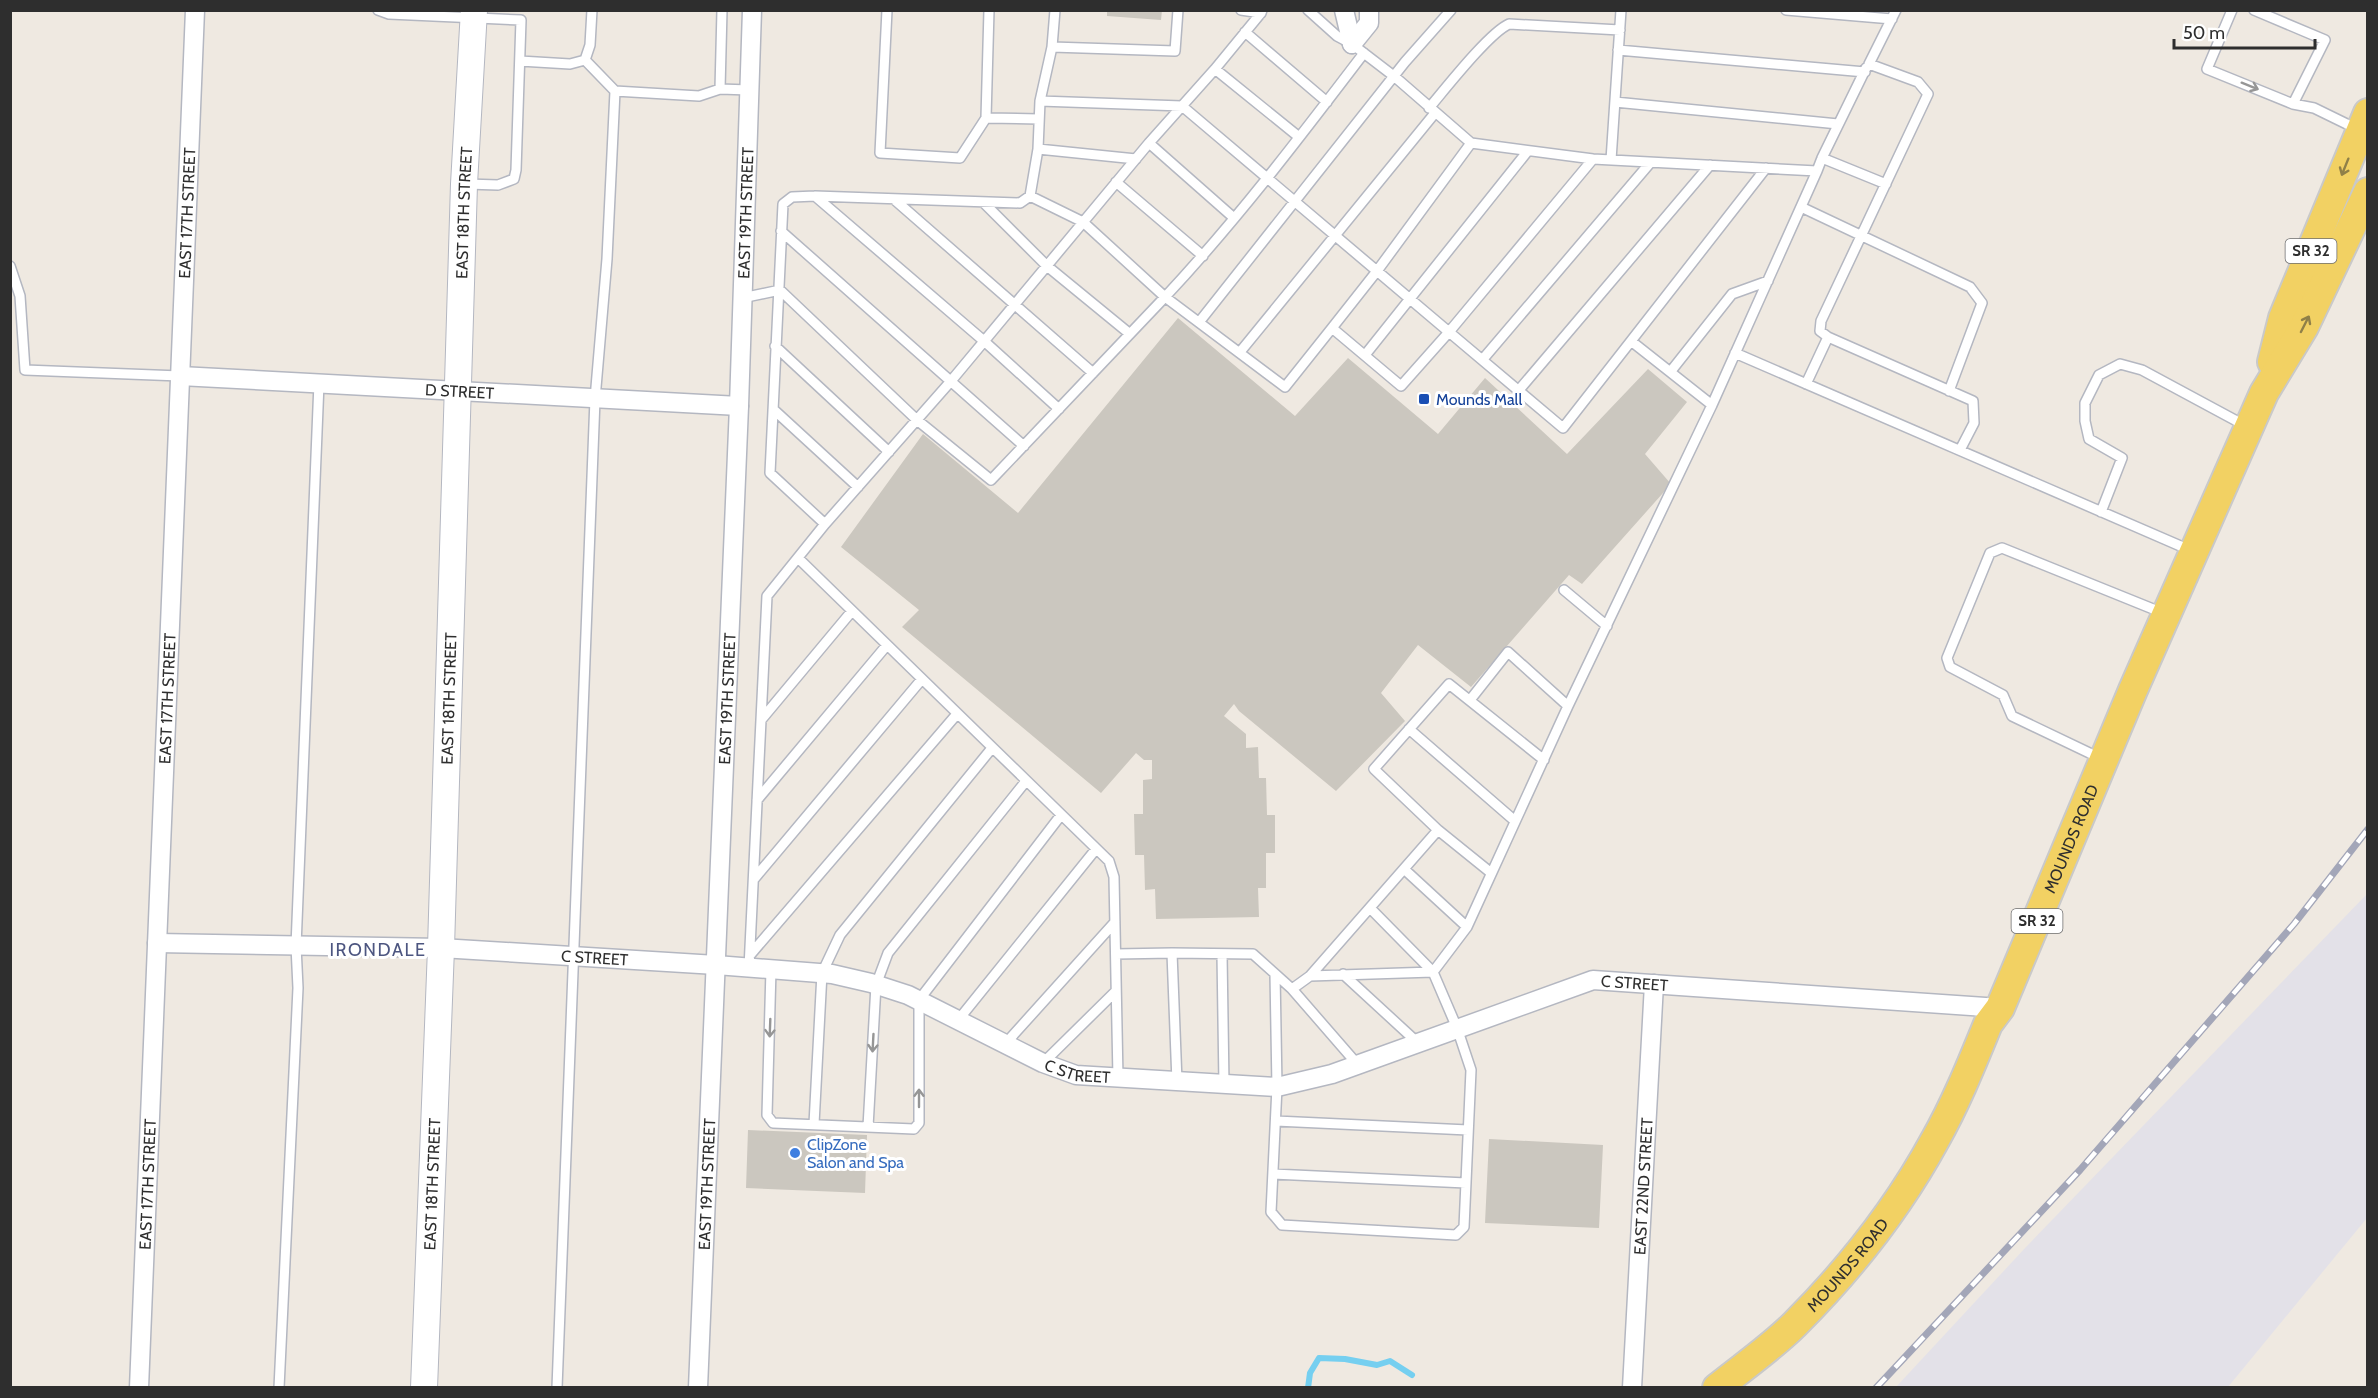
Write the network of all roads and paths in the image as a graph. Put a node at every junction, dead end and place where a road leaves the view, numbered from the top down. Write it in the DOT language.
graph roads {
  1 [pos="195,10"];
  2 [pos="378,10"];
  3 [pos="592,10"];
  4 [pos="722,10"];
  5 [pos="752,10"];
  6 [pos="887,10"];
  7 [pos="989,10"];
  8 [pos="1055,10"];
  9 [pos="1178,10"];
  10 [pos="1240,10"];
  11 [pos="1308,10"];
  12 [pos="1344,10"];
  13 [pos="1369,10"];
  14 [pos="1451,10"];
  15 [pos="1621,10"];
  16 [pos="1786,10"];
  17 [pos="2232,10"];
  18 [pos="2254,10"];
  19 [pos="1262,11"];
  20 [pos="474,15"];
  21 [pos="522,15"];
  22 [pos="1894,15"];
  23 [pos="1620,30"];
  24 [pos="1245,32"];
  25 [pos="1052,47"];
  26 [pos="1358,49"];
  27 [pos="1618,50"];
  28 [pos="585,60"];
  29 [pos="520,61"];
  30 [pos="1867,68"];
  31 [pos="1215,69"];
  32 [pos="1395,77"];
  33 [pos="720,89"];
  34 [pos="749,90"];
  35 [pos="615,91"];
  36 [pos="1040,101"];
  37 [pos="1327,102"];
  38 [pos="1615,102"];
  39 [pos="2293,104"];
  40 [pos="1182,106"];
  41 [pos="1432,110"];
  42 [pos="986,118"];
  43 [pos="1040,119"];
  44 [pos="2364,122"];
  45 [pos="1838,124"];
  46 [pos="1299,137"];
  47 [pos="1149,143"];
  48 [pos="1471,143"];
  49 [pos="1038,149"];
  50 [pos="1527,152"];
  51 [pos="1822,158"];
  52 [pos="1136,159"];
  53 [pos="1593,159"];
  54 [pos="1611,160"];
  55 [pos="1650,163"];
  56 [pos="1710,165"];
  57 [pos="1766,168"];
  58 [pos="1817,171"];
  59 [pos="1267,179"];
  60 [pos="1116,182"];
  61 [pos="464,184"];
  62 [pos="1886,184"];
  63 [pos="2367,192"];
  64 [pos="815,196"];
  65 [pos="1030,196"];
  66 [pos="896,201"];
  67 [pos="1294,201"];
  68 [pos="982,202"];
  69 [pos="1801,207"];
  70 [pos="1234,218"];
  71 [pos="1083,222"];
  72 [pos="781,231"];
  73 [pos="1334,235"];
  74 [pos="1861,236"];
  75 [pos="1203,256"];
  76 [pos="10,266"];
  77 [pos="1047,266"];
  78 [pos="1377,271"];
  79 [pos="1768,281"];
  80 [pos="780,290"];
  81 [pos="1165,297"];
  82 [pos="742,298"];
  83 [pos="1411,300"];
  84 [pos="1015,304"];
  85 [pos="1200,321"];
  86 [pos="1332,328"];
  87 [pos="1449,333"];
  88 [pos="1130,334"];
  89 [pos="1828,337"];
  90 [pos="984,341"];
  91 [pos="1631,341"];
  92 [pos="775,346"];
  93 [pos="1240,352"];
  94 [pos="1735,353"];
  95 [pos="1365,356"];
  96 [pos="1483,359"];
  97 [pos="1671,371"];
  98 [pos="1093,373"];
  99 [pos="180,376"];
  100 [pos="951,381"];
  101 [pos="320,383"];
  102 [pos="1806,384"];
  103 [pos="1519,390"];
  104 [pos="459,391"];
  105 [pos="1949,391"];
  106 [pos="2264,393"];
  107 [pos="595,399"];
  108 [pos="1712,405"];
  109 [pos="739,406"];
  110 [pos="773,409"];
  111 [pos="1059,409"];
  112 [pos="917,420"];
  113 [pos="2249,428"];
  114 [pos="1024,446"];
  115 [pos="1960,450"];
  116 [pos="889,452"];
  117 [pos="858,488"];
  118 [pos="2101,512"];
  119 [pos="825,524"];
  120 [pos="2194,552"];
  121 [pos="798,558"];
  122 [pos="1564,590"];
  123 [pos="852,611"];
  124 [pos="2167,614"];
  125 [pos="1607,626"];
  126 [pos="887,645"];
  127 [pos="922,679"];
  128 [pos="1470,700"];
  129 [pos="1568,706"];
  130 [pos="957,714"];
  131 [pos="761,720"];
  132 [pos="1409,729"];
  133 [pos="992,748"];
  134 [pos="1544,760"];
  135 [pos="2104,760"];
  136 [pos="1026,781"];
  137 [pos="757,800"];
  138 [pos="1061,815"];
  139 [pos="1515,821"];
  140 [pos="1438,830"];
  141 [pos="1096,849"];
  142 [pos="1404,869"];
  143 [pos="1490,872"];
  144 [pos="753,879"];
  145 [pos="1370,908"];
  146 [pos="1115,922"];
  147 [pos="1467,927"];
  148 [pos="157,943"];
  149 [pos="296,946"];
  150 [pos="441,948"];
  151 [pos="1172,953"];
  152 [pos="1116,954"];
  153 [pos="1222,954"];
  154 [pos="574,956"];
  155 [pos="750,961"];
  156 [pos="716,964"];
  157 [pos="771,969"];
  158 [pos="1432,972"];
  159 [pos="822,973"];
  160 [pos="1275,974"];
  161 [pos="1343,974"];
  162 [pos="1310,976"];
  163 [pos="1654,984"];
  164 [pos="876,985"];
  165 [pos="1292,989"];
  166 [pos="1116,991"];
  167 [pos="919,1000"];
  168 [pos="2000,1008"];
  169 [pos="959,1019"];
  170 [pos="1457,1028"];
  171 [pos="1418,1042"];
  172 [pos="1006,1043"];
  173 [pos="1043,1063"];
  174 [pos="1358,1065"];
  175 [pos="1118,1078"];
  176 [pos="1177,1082"];
  177 [pos="1224,1085"];
  178 [pos="1277,1087"];
  179 [pos="1275,1121"];
  180 [pos="814,1124"];
  181 [pos="868,1127"];
  182 [pos="1468,1130"];
  183 [pos="1273,1174"];
  184 [pos="1466,1183"];
  185 [pos="140,1388"];
  186 [pos="279,1388"];
  187 [pos="424,1388"];
  188 [pos="557,1388"];
  189 [pos="698,1388"];
  190 [pos="1632,1388"];
  191 [pos="1717,1388"];
  1 -- 99 [label="street, EAST 17TH STREET"];
  2 -- 20 [label="lane"];
  3 -- 28 [label="lane"];
  4 -- 33 [label="lane"];
  5 -- 34 [label="street, EAST 19TH STREET"];
  6 -- 42 [label="lane"];
  7 -- 42 [label="lane"];
  8 -- 25 [label="lane"];
  9 -- 25 [label="lane"];
  10 -- 19 [label="lane"];
  11 -- 26 [label="lane"];
  12 -- 26 [label="street"];
  13 -- 26 [label="street"];
  14 -- 32 [label="lane"];
  15 -- 23 [label="lane"];
  16 -- 22 [label="lane"];
  17 -- 39 [label="lane, one-way"];
  18 -- 39 [label="lane"];
  19 -- 24 [label="lane"];
  20 -- 21 [label="lane"];
  20 -- 61 [label="street, EAST 18TH STREET"];
  21 -- 29 [label="lane"];
  22 -- 30 [label="lane"];
  23 -- 27 [label="lane"];
  23 -- 41 [label="lane"];
  24 -- 31 [label="lane"];
  24 -- 37 [label="lane"];
  25 -- 36 [label="lane"];
  26 -- 32 [label="lane"];
  26 -- 37 [label="lane"];
  27 -- 30 [label="lane"];
  27 -- 38 [label="lane"];
  28 -- 29 [label="lane"];
  28 -- 35 [label="lane"];
  29 -- 61 [label="lane"];
  30 -- 45 [label="lane"];
  30 -- 62 [label="lane"];
  31 -- 40 [label="lane"];
  31 -- 46 [label="lane"];
  32 -- 41 [label="lane"];
  32 -- 67 [label="lane"];
  33 -- 34 [label="lane"];
  33 -- 35 [label="lane"];
  34 -- 82 [label="street, EAST 19TH STREET"];
  35 -- 107 [label="lane"];
  36 -- 40 [label="lane"];
  36 -- 43 [label="lane"];
  37 -- 46 [label="lane"];
  38 -- 45 [label="lane"];
  38 -- 54 [label="lane"];
  39 -- 44 [label="lane"];
  40 -- 47 [label="lane"];
  40 -- 59 [label="lane"];
  41 -- 48 [label="lane"];
  41 -- 73 [label="lane"];
  42 -- 43 [label="lane"];
  43 -- 49 [label="lane"];
  44 -- 106 [label="main road, MOUNDS ROAD / SR 32, one-way"];
  45 -- 51 [label="lane"];
  46 -- 59 [label="lane"];
  47 -- 52 [label="lane"];
  47 -- 70 [label="lane"];
  48 -- 50 [label="lane"];
  48 -- 78 [label="lane"];
  49 -- 52 [label="lane"];
  49 -- 65 [label="lane"];
  50 -- 53 [label="lane"];
  50 -- 83 [label="lane"];
  51 -- 58 [label="lane"];
  51 -- 62 [label="lane"];
  52 -- 60 [label="lane"];
  53 -- 54 [label="lane"];
  53 -- 87 [label="lane"];
  54 -- 55 [label="lane"];
  55 -- 56 [label="lane"];
  55 -- 96 [label="lane"];
  56 -- 57 [label="lane"];
  56 -- 103 [label="lane"];
  57 -- 58 [label="lane"];
  57 -- 91 [label="lane"];
  58 -- 69 [label="lane"];
  59 -- 67 [label="lane"];
  59 -- 70 [label="lane"];
  60 -- 71 [label="lane"];
  60 -- 75 [label="lane"];
  61 -- 104 [label="street, EAST 18TH STREET"];
  62 -- 74 [label="lane"];
  106 -- 63 [label="main road, MOUNDS ROAD / SR 32, one-way"];
  64 -- 66 [label="lane"];
  64 -- 72 [label="lane"];
  64 -- 90 [label="lane"];
  65 -- 68 [label="lane"];
  65 -- 71 [label="lane"];
  66 -- 68 [label="lane"];
  66 -- 84 [label="lane"];
  67 -- 73 [label="lane"];
  67 -- 85 [label="lane"];
  68 -- 77 [label="lane"];
  69 -- 74 [label="lane"];
  69 -- 79 [label="lane"];
  70 -- 75 [label="lane"];
  71 -- 77 [label="lane"];
  71 -- 81 [label="lane"];
  72 -- 80 [label="lane"];
  72 -- 100 [label="lane"];
  73 -- 78 [label="lane"];
  73 -- 93 [label="lane"];
  74 -- 89 [label="lane"];
  74 -- 105 [label="lane"];
  75 -- 81 [label="lane"];
  76 -- 99 [label="lane"];
  77 -- 84 [label="lane"];
  77 -- 88 [label="lane"];
  78 -- 83 [label="lane"];
  78 -- 86 [label="lane"];
  79 -- 94 [label="lane"];
  79 -- 97 [label="lane"];
  80 -- 82 [label="lane"];
  80 -- 92 [label="lane"];
  80 -- 112 [label="lane"];
  81 -- 85 [label="lane"];
  81 -- 88 [label="lane"];
  82 -- 109 [label="street, EAST 19TH STREET"];
  83 -- 87 [label="lane"];
  83 -- 95 [label="lane"];
  84 -- 90 [label="lane"];
  84 -- 98 [label="lane"];
  85 -- 93 [label="lane"];
  86 -- 93 [label="lane"];
  86 -- 95 [label="lane"];
  87 -- 95 [label="lane"];
  87 -- 96 [label="lane"];
  88 -- 98 [label="lane"];
  89 -- 102 [label="lane"];
  89 -- 105 [label="lane"];
  90 -- 100 [label="lane"];
  90 -- 111 [label="lane"];
  91 -- 97 [label="lane"];
  91 -- 103 [label="lane"];
  92 -- 110 [label="lane"];
  92 -- 116 [label="lane"];
  94 -- 102 [label="lane"];
  94 -- 108 [label="lane"];
  96 -- 103 [label="lane"];
  97 -- 108 [label="lane"];
  98 -- 111 [label="lane"];
  99 -- 101 [label="street, D STREET"];
  99 -- 148 [label="street, EAST 17TH STREET"];
  100 -- 112 [label="lane"];
  100 -- 114 [label="lane"];
  101 -- 104 [label="street, D STREET"];
  101 -- 149 [label="lane"];
  102 -- 115 [label="lane"];
  104 -- 107 [label="street, D STREET"];
  104 -- 150 [label="street, EAST 18TH STREET"];
  105 -- 115 [label="lane"];
  106 -- 113 [label="main road, MOUNDS ROAD / SR 32"];
  107 -- 109 [label="street, D STREET"];
  107 -- 154 [label="lane"];
  108 -- 125 [label="lane"];
  109 -- 156 [label="street, EAST 19TH STREET"];
  110 -- 117 [label="lane"];
  110 -- 119 [label="lane"];
  111 -- 114 [label="lane"];
  112 -- 114 [label="lane"];
  112 -- 116 [label="lane"];
  113 -- 118 [label="lane"];
  113 -- 120 [label="main road, MOUNDS ROAD / SR 32"];
  115 -- 118 [label="lane"];
  116 -- 117 [label="lane"];
  117 -- 119 [label="lane"];
  118 -- 120 [label="lane"];
  119 -- 121 [label="lane"];
  120 -- 124 [label="main road, MOUNDS ROAD / SR 32"];
  121 -- 123 [label="lane"];
  121 -- 131 [label="lane"];
  122 -- 125 [label="lane"];
  123 -- 126 [label="lane"];
  123 -- 131 [label="lane"];
  124 -- 135 [label="main road, MOUNDS ROAD / SR 32"];
  124 -- 135 [label="lane"];
  125 -- 129 [label="lane"];
  126 -- 127 [label="lane"];
  126 -- 137 [label="lane"];
  127 -- 130 [label="lane"];
  127 -- 144 [label="lane"];
  128 -- 129 [label="lane"];
  128 -- 132 [label="lane"];
  128 -- 134 [label="lane"];
  129 -- 134 [label="lane"];
  130 -- 133 [label="lane"];
  130 -- 155 [label="lane"];
  131 -- 137 [label="lane"];
  132 -- 139 [label="lane"];
  132 -- 140 [label="lane"];
  133 -- 136 [label="lane"];
  133 -- 159 [label="lane"];
  134 -- 139 [label="lane"];
  135 -- 168 [label="main road, MOUNDS ROAD / SR 32"];
  136 -- 138 [label="lane"];
  136 -- 164 [label="lane"];
  137 -- 144 [label="lane"];
  138 -- 141 [label="lane"];
  138 -- 167 [label="lane"];
  139 -- 143 [label="lane"];
  140 -- 142 [label="lane"];
  140 -- 143 [label="lane"];
  141 -- 146 [label="lane"];
  141 -- 169 [label="lane"];
  142 -- 145 [label="lane"];
  142 -- 147 [label="lane"];
  143 -- 147 [label="lane"];
  144 -- 155 [label="lane"];
  145 -- 158 [label="lane"];
  145 -- 162 [label="lane"];
  146 -- 152 [label="lane"];
  146 -- 172 [label="lane"];
  147 -- 158 [label="lane"];
  148 -- 149 [label="street, C STREET"];
  148 -- 185 [label="street, EAST 17TH STREET"];
  149 -- 150 [label="street, C STREET"];
  149 -- 186 [label="lane"];
  150 -- 154 [label="street, C STREET"];
  150 -- 187 [label="street, EAST 18TH STREET"];
  151 -- 152 [label="lane"];
  151 -- 153 [label="lane"];
  151 -- 176 [label="lane"];
  152 -- 166 [label="lane"];
  153 -- 160 [label="lane"];
  153 -- 177 [label="lane"];
  154 -- 156 [label="street, C STREET"];
  154 -- 188 [label="lane"];
  155 -- 156 [label="street, C STREET"];
  155 -- 157 [label="street, C STREET"];
  156 -- 189 [label="street, EAST 19TH STREET"];
  157 -- 159 [label="street, C STREET"];
  157 -- 180 [label="lane, one-way"];
  158 -- 161 [label="lane"];
  158 -- 170 [label="lane"];
  159 -- 164 [label="street, C STREET"];
  159 -- 180 [label="lane"];
  160 -- 165 [label="lane"];
  160 -- 178 [label="lane"];
  161 -- 162 [label="lane"];
  161 -- 171 [label="lane"];
  162 -- 165 [label="lane"];
  163 -- 168 [label="street, C STREET"];
  163 -- 170 [label="street, C STREET"];
  163 -- 190 [label="street, EAST 22ND STREET"];
  164 -- 167 [label="street, C STREET"];
  164 -- 181 [label="lane, one-way"];
  165 -- 174 [label="lane"];
  166 -- 173 [label="lane"];
  166 -- 175 [label="lane"];
  167 -- 169 [label="street, C STREET"];
  181 -- 167 [label="lane, one-way"];
  168 -- 191 [label="main road, MOUNDS ROAD / SR 32"];
  169 -- 172 [label="street, C STREET"];
  170 -- 171 [label="street, C STREET"];
  170 -- 182 [label="lane"];
  171 -- 174 [label="street, C STREET"];
  172 -- 173 [label="street, C STREET"];
  173 -- 175 [label="street, C STREET"];
  174 -- 178 [label="street, C STREET"];
  175 -- 176 [label="street, C STREET"];
  176 -- 177 [label="street, C STREET"];
  177 -- 178 [label="street, C STREET"];
  178 -- 179 [label="lane"];
  179 -- 182 [label="lane"];
  179 -- 183 [label="lane"];
  180 -- 181 [label="lane"];
  182 -- 184 [label="lane"];
  183 -- 184 [label="lane"];
  183 -- 184 [label="lane"];
}
